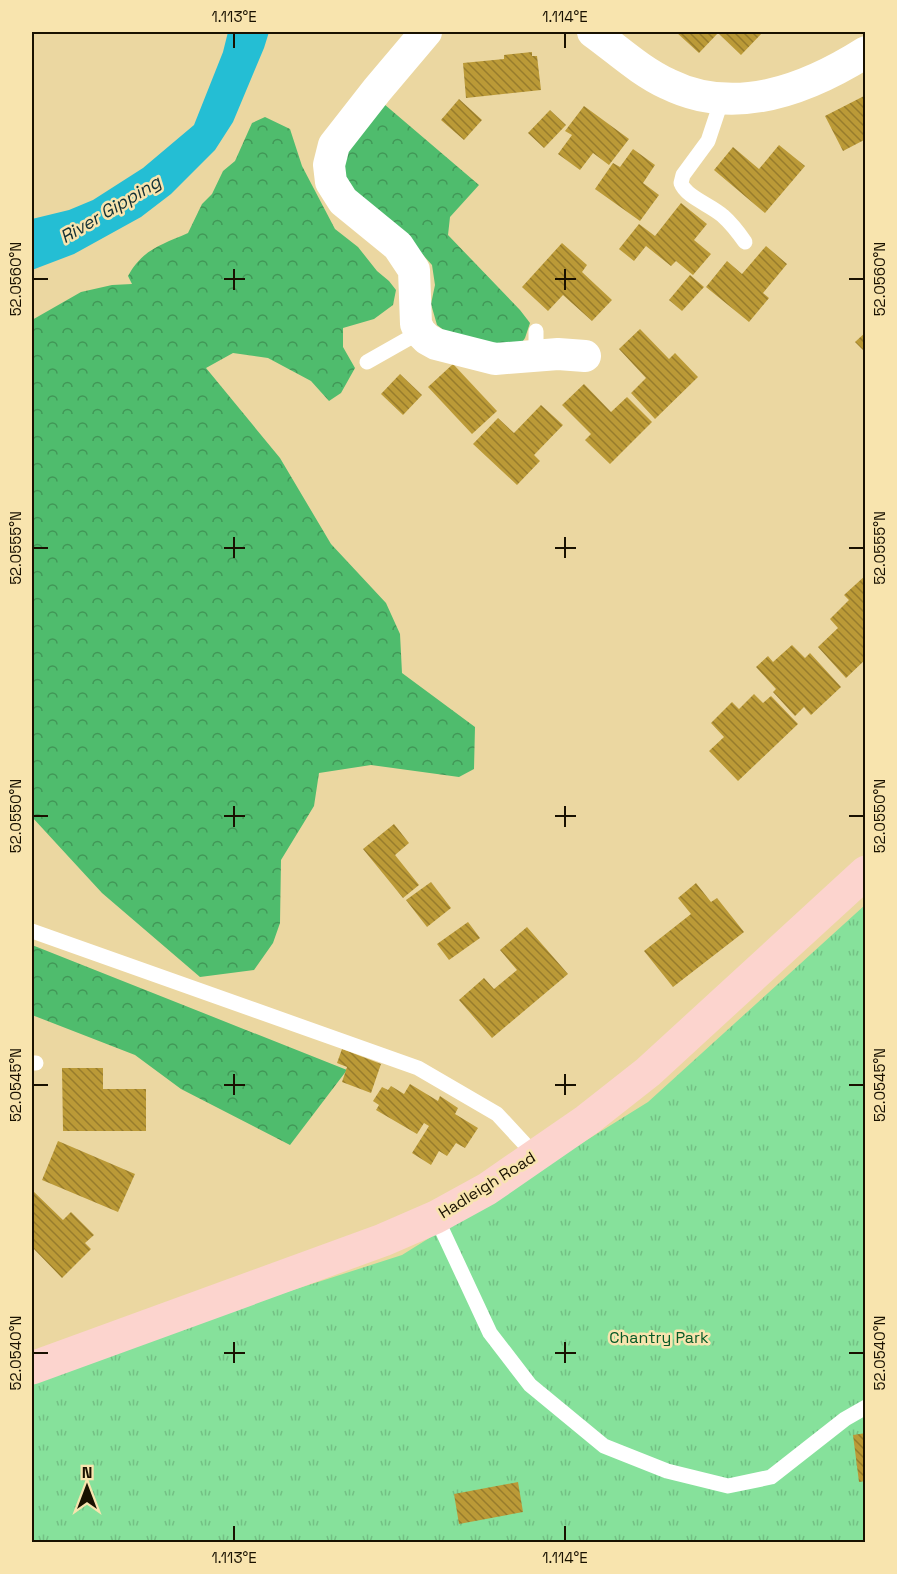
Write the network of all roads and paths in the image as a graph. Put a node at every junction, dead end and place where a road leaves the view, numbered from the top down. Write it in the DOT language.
graph roads {
  1 [pos="426,32"];
  2 [pos="593,32"];
  3 [pos="866,52"];
  4 [pos="722,99"];
  5 [pos="745,242"];
  6 [pos="420,332"];
  7 [pos="585,357"];
  8 [pos="367,362"];
  9 [pos="866,872"];
  10 [pos="32,932"];
  11 [pos="535,1155"];
  12 [pos="436,1217"];
  13 [pos="32,1368"];
  14 [pos="866,1407"];
  1 -- 6 [label="street"];
  2 -- 4 [label="street"];
  3 -- 4 [label="street"];
  4 -- 5 [label="lane"];
  6 -- 7 [label="street"];
  6 -- 8 [label="lane"];
  9 -- 11 [label="street, Hadleigh Road"];
  10 -- 11 [label="lane"];
  11 -- 12 [label="street, Hadleigh Road"];
  12 -- 13 [label="street, Hadleigh Road"];
  12 -- 14 [label="lane"];
}
